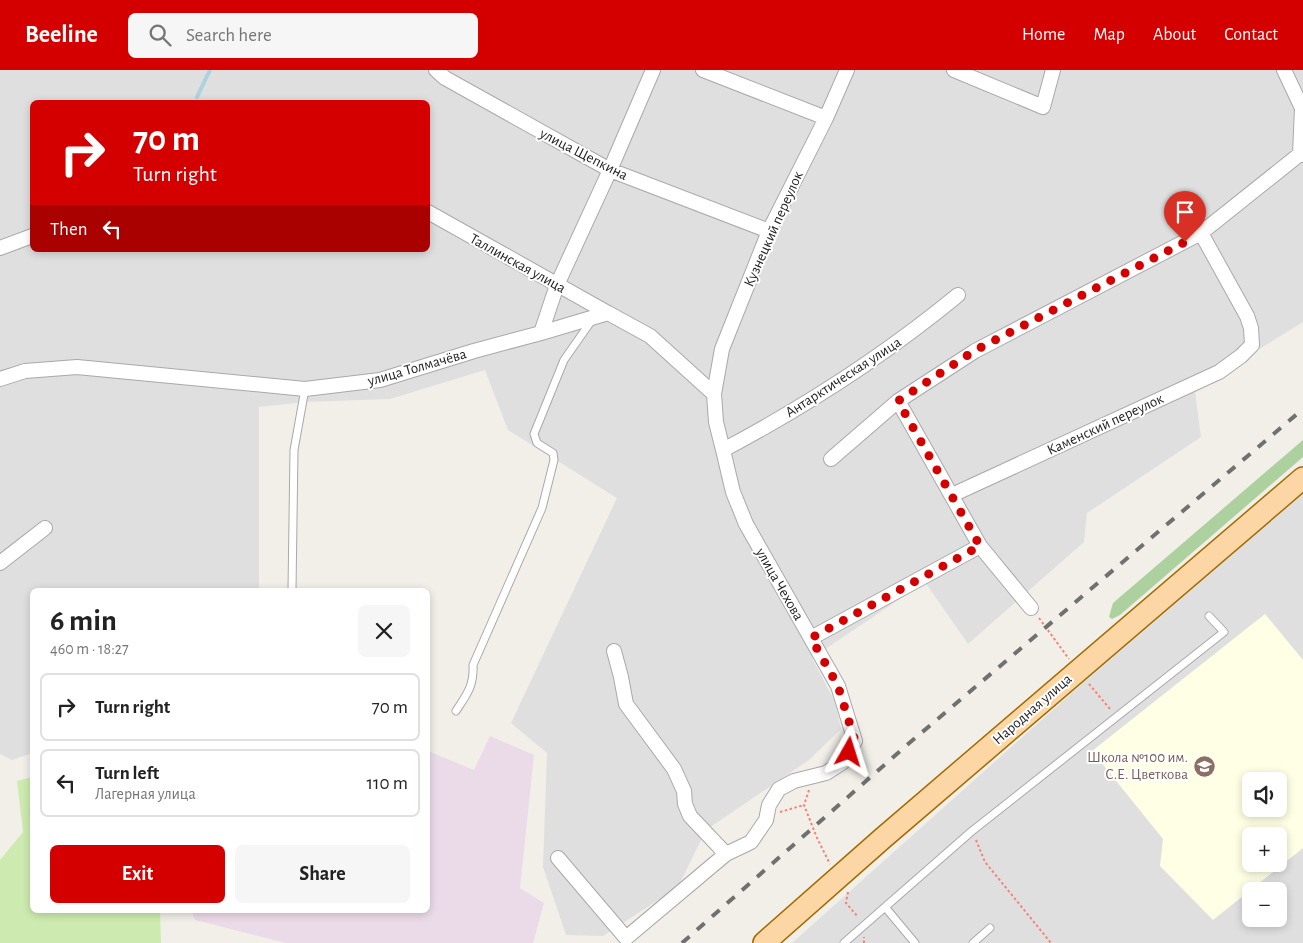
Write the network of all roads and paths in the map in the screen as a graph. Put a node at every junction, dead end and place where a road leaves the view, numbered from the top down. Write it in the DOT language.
graph roads {
  1 [pos="436,70"];
  2 [pos="653,70"];
  3 [pos="703,70"];
  4 [pos="848,70"];
  5 [pos="954,70"];
  6 [pos="1053,70"];
  7 [pos="1284,70"];
  8 [pos="826,118"];
  9 [pos="1301,155"];
  10 [pos="610,170"];
  11 [pos="430,213"];
  12 [pos="769,231"];
  13 [pos="1201,233"];
  14 [pos="30,237"];
  15 [pos="0,248"];
  16 [pos="556,285"];
  17 [pos="958,295"];
  18 [pos="608,313"];
  19 [pos="594,317"];
  20 [pos="541,333"];
  21 [pos="0,378"];
  22 [pos="305,389"];
  23 [pos="714,394"];
  24 [pos="898,401"];
  25 [pos="723,450"];
  26 [pos="831,459"];
  27 [pos="1303,478"];
  28 [pos="952,495"];
  29 [pos="45,528"];
  30 [pos="980,546"];
  31 [pos="0,563"];
  32 [pos="292,588"];
  33 [pos="1031,608"];
  34 [pos="1209,616"];
  35 [pos="811,638"];
  36 [pos="614,651"];
  37 [pos="456,711"];
  38 [pos="804,805"];
  39 [pos="766,816"];
  40 [pos="972,831"];
  41 [pos="726,854"];
  42 [pos="558,858"];
  43 [pos="885,907"];
  44 [pos="990,928"];
  45 [pos="764,943"];
  46 [pos="844,943"];
  47 [pos="915,943"];
  48 [pos="972,943"];
  49 [pos="1051,943"];
  1 -- 10 [label="street, улица Щепкина"];
  2 -- 10 [label="street"];
  3 -- 8 [label="street"];
  4 -- 8 [label="street, Кузнецкий переулок"];
  5 -- 6 [label="street"];
  7 -- 9 [label="street"];
  8 -- 12 [label="street, Кузнецкий переулок"];
  9 -- 13 [label="street"];
  10 -- 12 [label="street, улица Щепкина"];
  10 -- 16 [label="street"];
  11 -- 16 [label="street, Таллинская улица"];
  12 -- 23 [label="street, Кузнецкий переулок"];
  13 -- 24 [label="street"];
  13 -- 28 [label="street, Каменский переулок"];
  14 -- 15 [label="street"];
  16 -- 18 [label="street, Таллинская улица"];
  16 -- 20 [label="street"];
  17 -- 25 [label="street, Антарктическая улица"];
  18 -- 19 [label="street, улица Толмачёва"];
  18 -- 23 [label="street"];
  19 -- 20 [label="street, улица Толмачёва"];
  19 -- 37 [label="lane"];
  20 -- 22 [label="street, улица Толмачёва"];
  21 -- 22 [label="street, улица Толмачёва"];
  22 -- 32 [label="lane"];
  23 -- 25 [label="street, улица Чехова"];
  24 -- 26 [label="street"];
  24 -- 28 [label="street"];
  25 -- 35 [label="street, улица Чехова"];
  27 -- 45 [label="main road, Народная улица"];
  28 -- 30 [label="street"];
  29 -- 31 [label="street"];
  30 -- 33 [label="street"];
  30 -- 35 [label="street"];
  34 -- 40 [label="lane"];
  35 -- 39 [label="street, улица Чехова"];
  36 -- 41 [label="street"];
  38 -- 39 [label="path"];
  39 -- 41 [label="street, улица Чехова"];
  40 -- 43 [label="lane"];
  40 -- 49 [label="path"];
  41 -- 42 [label="street, улица Чехова"];
  43 -- 46 [label="lane"];
  43 -- 47 [label="lane"];
  44 -- 48 [label="lane"];
}
